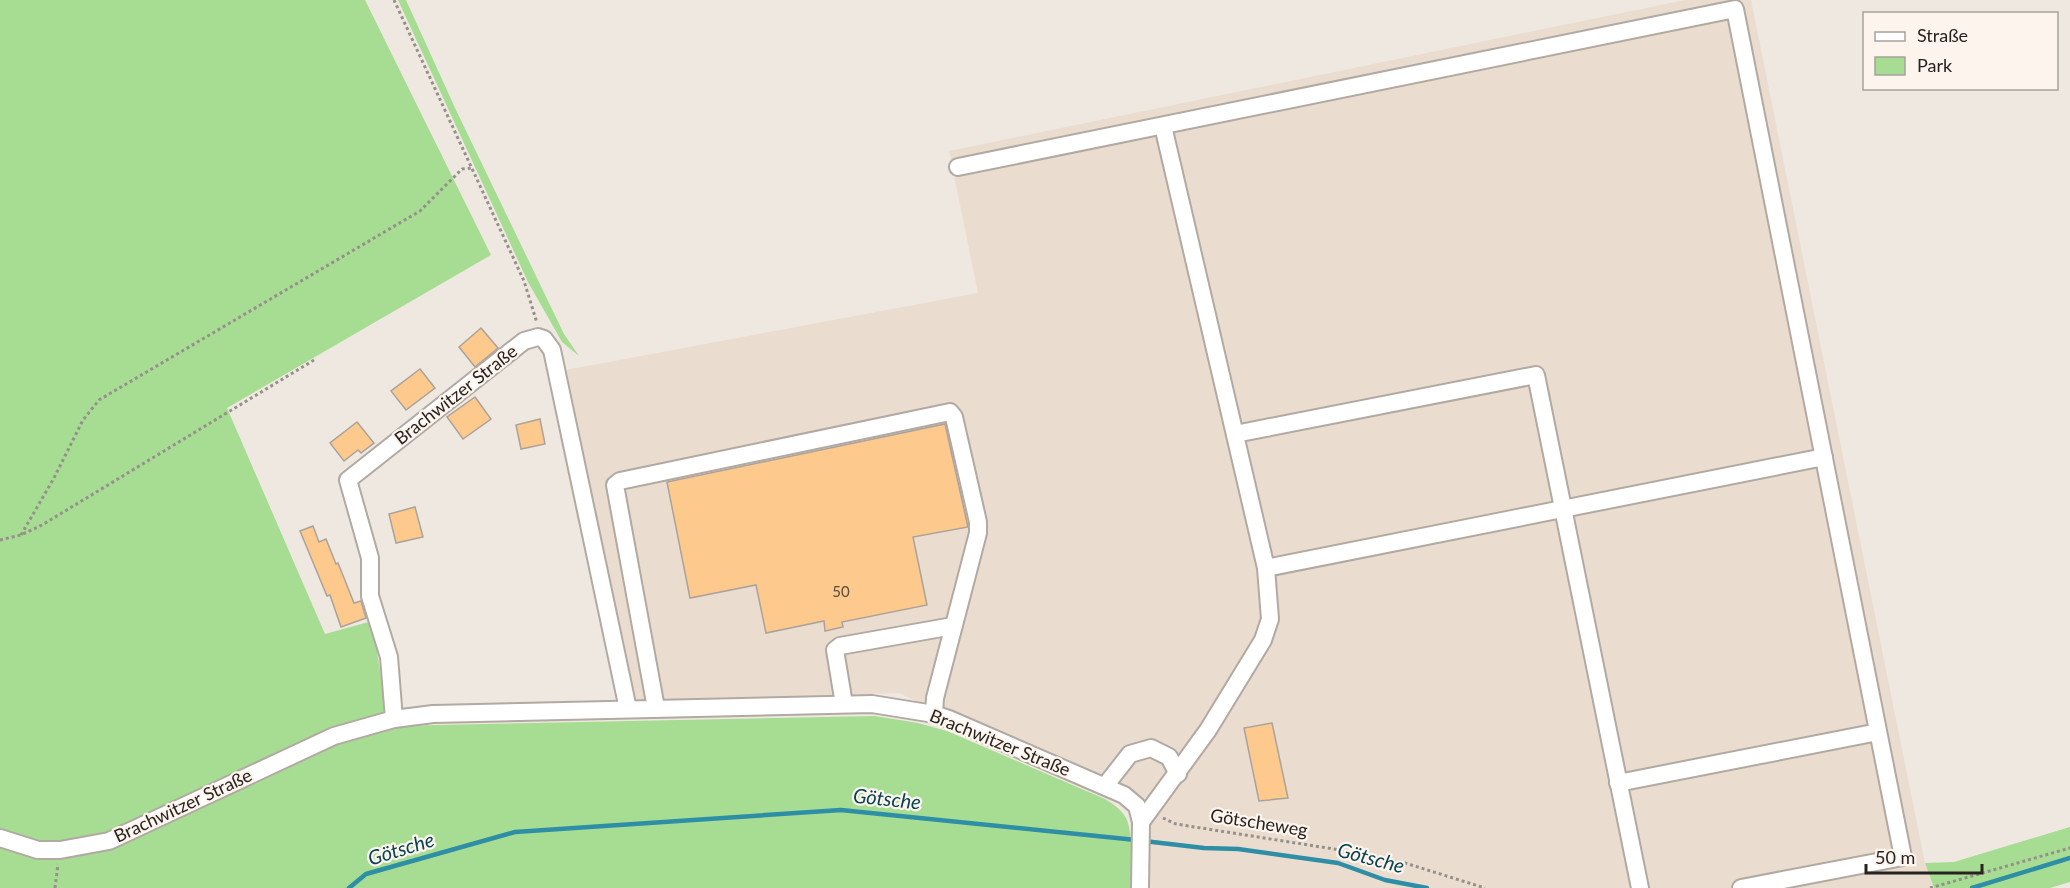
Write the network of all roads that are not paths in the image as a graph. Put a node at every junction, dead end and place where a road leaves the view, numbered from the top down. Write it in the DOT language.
graph roads {
  1 [pos="1163,126"];
  2 [pos="958,167"];
  3 [pos="1235,434"];
  4 [pos="1824,456"];
  5 [pos="1563,508"];
  6 [pos="1266,568"];
  7 [pos="953,626"];
  8 [pos="844,704"];
  9 [pos="656,708"];
  10 [pos="628,709"];
  11 [pos="934,714"];
  12 [pos="394,718"];
  13 [pos="1878,732"];
  14 [pos="1178,774"];
  15 [pos="1618,783"];
  16 [pos="1105,786"];
  17 [pos="1145,817"];
  18 [pos="0,838"];
  19 [pos="1140,888"];
  20 [pos="1640,888"];
  21 [pos="1741,888"];
  1 -- 2 [label="street"];
  1 -- 3 [label="street"];
  1 -- 4 [label="street"];
  3 -- 5 [label="street"];
  3 -- 6 [label="street"];
  4 -- 5 [label="street"];
  4 -- 13 [label="street"];
  5 -- 6 [label="street"];
  5 -- 15 [label="street"];
  6 -- 14 [label="street"];
  7 -- 8 [label="street"];
  7 -- 9 [label="street"];
  7 -- 11 [label="street"];
  8 -- 9 [label="street, Brachwitzer Straße"];
  8 -- 11 [label="street, Brachwitzer Straße"];
  9 -- 10 [label="street, Brachwitzer Straße"];
  10 -- 12 [label="street, Brachwitzer Straße"];
  10 -- 12 [label="street, Brachwitzer Straße"];
  11 -- 16 [label="street, Brachwitzer Straße"];
  12 -- 18 [label="street, Brachwitzer Straße"];
  13 -- 15 [label="street"];
  13 -- 21 [label="street"];
  14 -- 16 [label="street"];
  14 -- 17 [label="street"];
  15 -- 20 [label="street"];
  16 -- 17 [label="street, Brachwitzer Straße"];
  17 -- 19 [label="street"];
}
